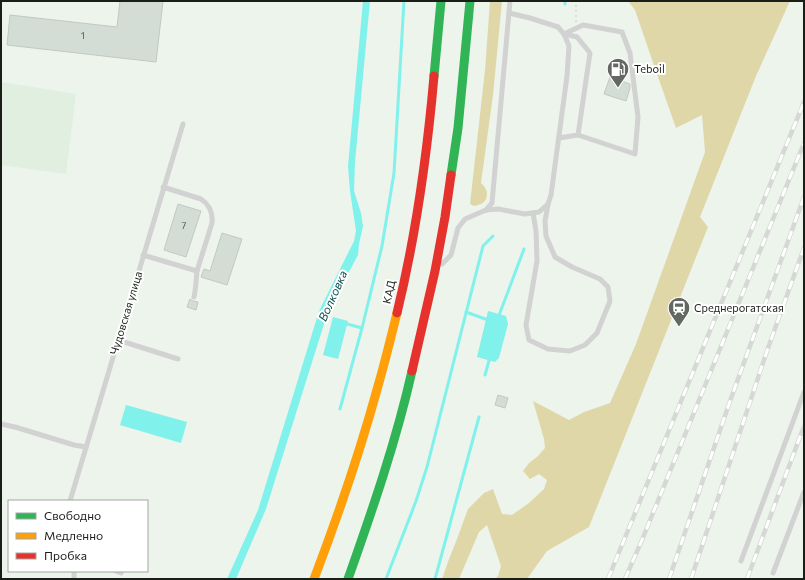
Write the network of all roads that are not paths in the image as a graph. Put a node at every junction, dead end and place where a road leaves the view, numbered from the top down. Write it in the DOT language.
graph roads {
  1 [pos="441,1"];
  2 [pos="470,1"];
  3 [pos="510,1"];
  4 [pos="509,13"];
  5 [pos="564,34"];
  6 [pos="183,124"];
  7 [pos="578,135"];
  8 [pos="559,138"];
  9 [pos="163,187"];
  10 [pos="548,204"];
  11 [pos="486,210"];
  12 [pos="533,213"];
  13 [pos="143,255"];
  14 [pos="435,271"];
  15 [pos="196,272"];
  16 [pos="194,297"];
  17 [pos="118,340"];
  18 [pos="178,360"];
  19 [pos="804,392"];
  20 [pos="1,424"];
  21 [pos="86,447"];
  22 [pos="804,492"];
  23 [pos="70,500"];
  24 [pos="741,561"];
  25 [pos="774,573"];
  26 [pos="314,579"];
  27 [pos="348,579"];
  1 -- 26 [label="highway, КАД"];
  2 -- 14 [label="highway"];
  3 -- 4 [label="lane"];
  4 -- 5 [label="lane"];
  4 -- 11 [label="lane"];
  5 -- 7 [label="lane"];
  5 -- 7 [label="lane"];
  5 -- 8 [label="lane"];
  6 -- 9 [label="lane, Чудовская улица"];
  7 -- 8 [label="lane"];
  8 -- 10 [label="lane"];
  9 -- 13 [label="lane, Чудовская улица"];
  9 -- 15 [label="lane"];
  10 -- 12 [label="lane"];
  10 -- 12 [label="lane"];
  11 -- 12 [label="lane"];
  11 -- 14 [label="lane"];
  13 -- 15 [label="lane"];
  13 -- 17 [label="lane, Чудовская улица"];
  14 -- 27 [label="highway"];
  15 -- 16 [label="lane"];
  17 -- 18 [label="lane"];
  17 -- 21 [label="lane, Чудовская улица"];
  19 -- 24 [label="lane"];
  20 -- 21 [label="lane"];
  21 -- 23 [label="lane, Чудовская улица"];
  22 -- 25 [label="lane"];
}
